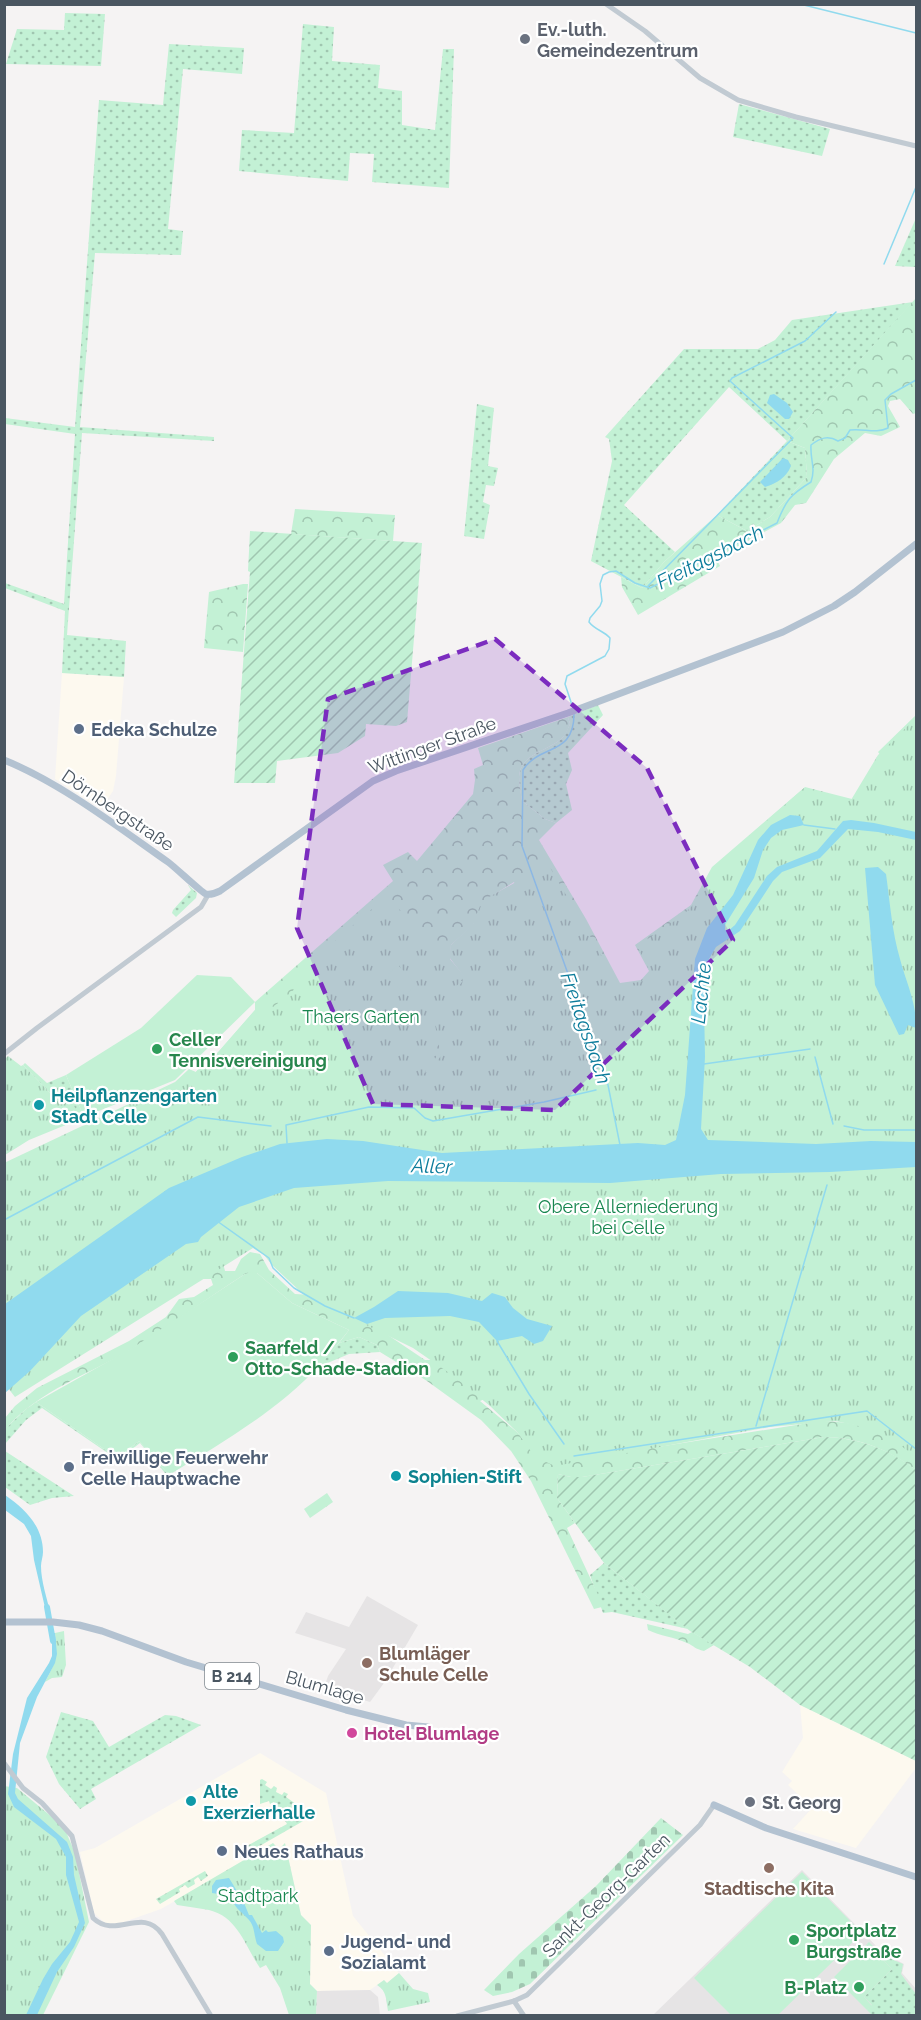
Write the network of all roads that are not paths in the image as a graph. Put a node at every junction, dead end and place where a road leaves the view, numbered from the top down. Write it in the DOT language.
graph roads {
  1 [pos="606,4"];
  2 [pos="916,146"];
  3 [pos="916,544"];
  4 [pos="4,760"];
  5 [pos="208,895"];
  6 [pos="4,1054"];
  7 [pos="4,1623"];
  8 [pos="428,1727"];
  9 [pos="4,1763"];
  10 [pos="714,1805"];
  11 [pos="916,1877"];
  12 [pos="514,2001"];
  13 [pos="211,2016"];
  14 [pos="457,2016"];
  15 [pos="524,2016"];
  1 -- 2 [label="street"];
  3 -- 5 [label="main road, Wittinger Straße"];
  4 -- 5 [label="main road, Dörnbergstraße"];
  5 -- 6 [label="street, Wittinger Straße"];
  7 -- 8 [label="main road, Blumlage / B 214"];
  9 -- 13 [label="street"];
  10 -- 11 [label="main road"];
  10 -- 12 [label="street, Sankt-Georg-Garten"];
  12 -- 14 [label="street, Sankt-Georg-Garten"];
  12 -- 15 [label="street"];
}
